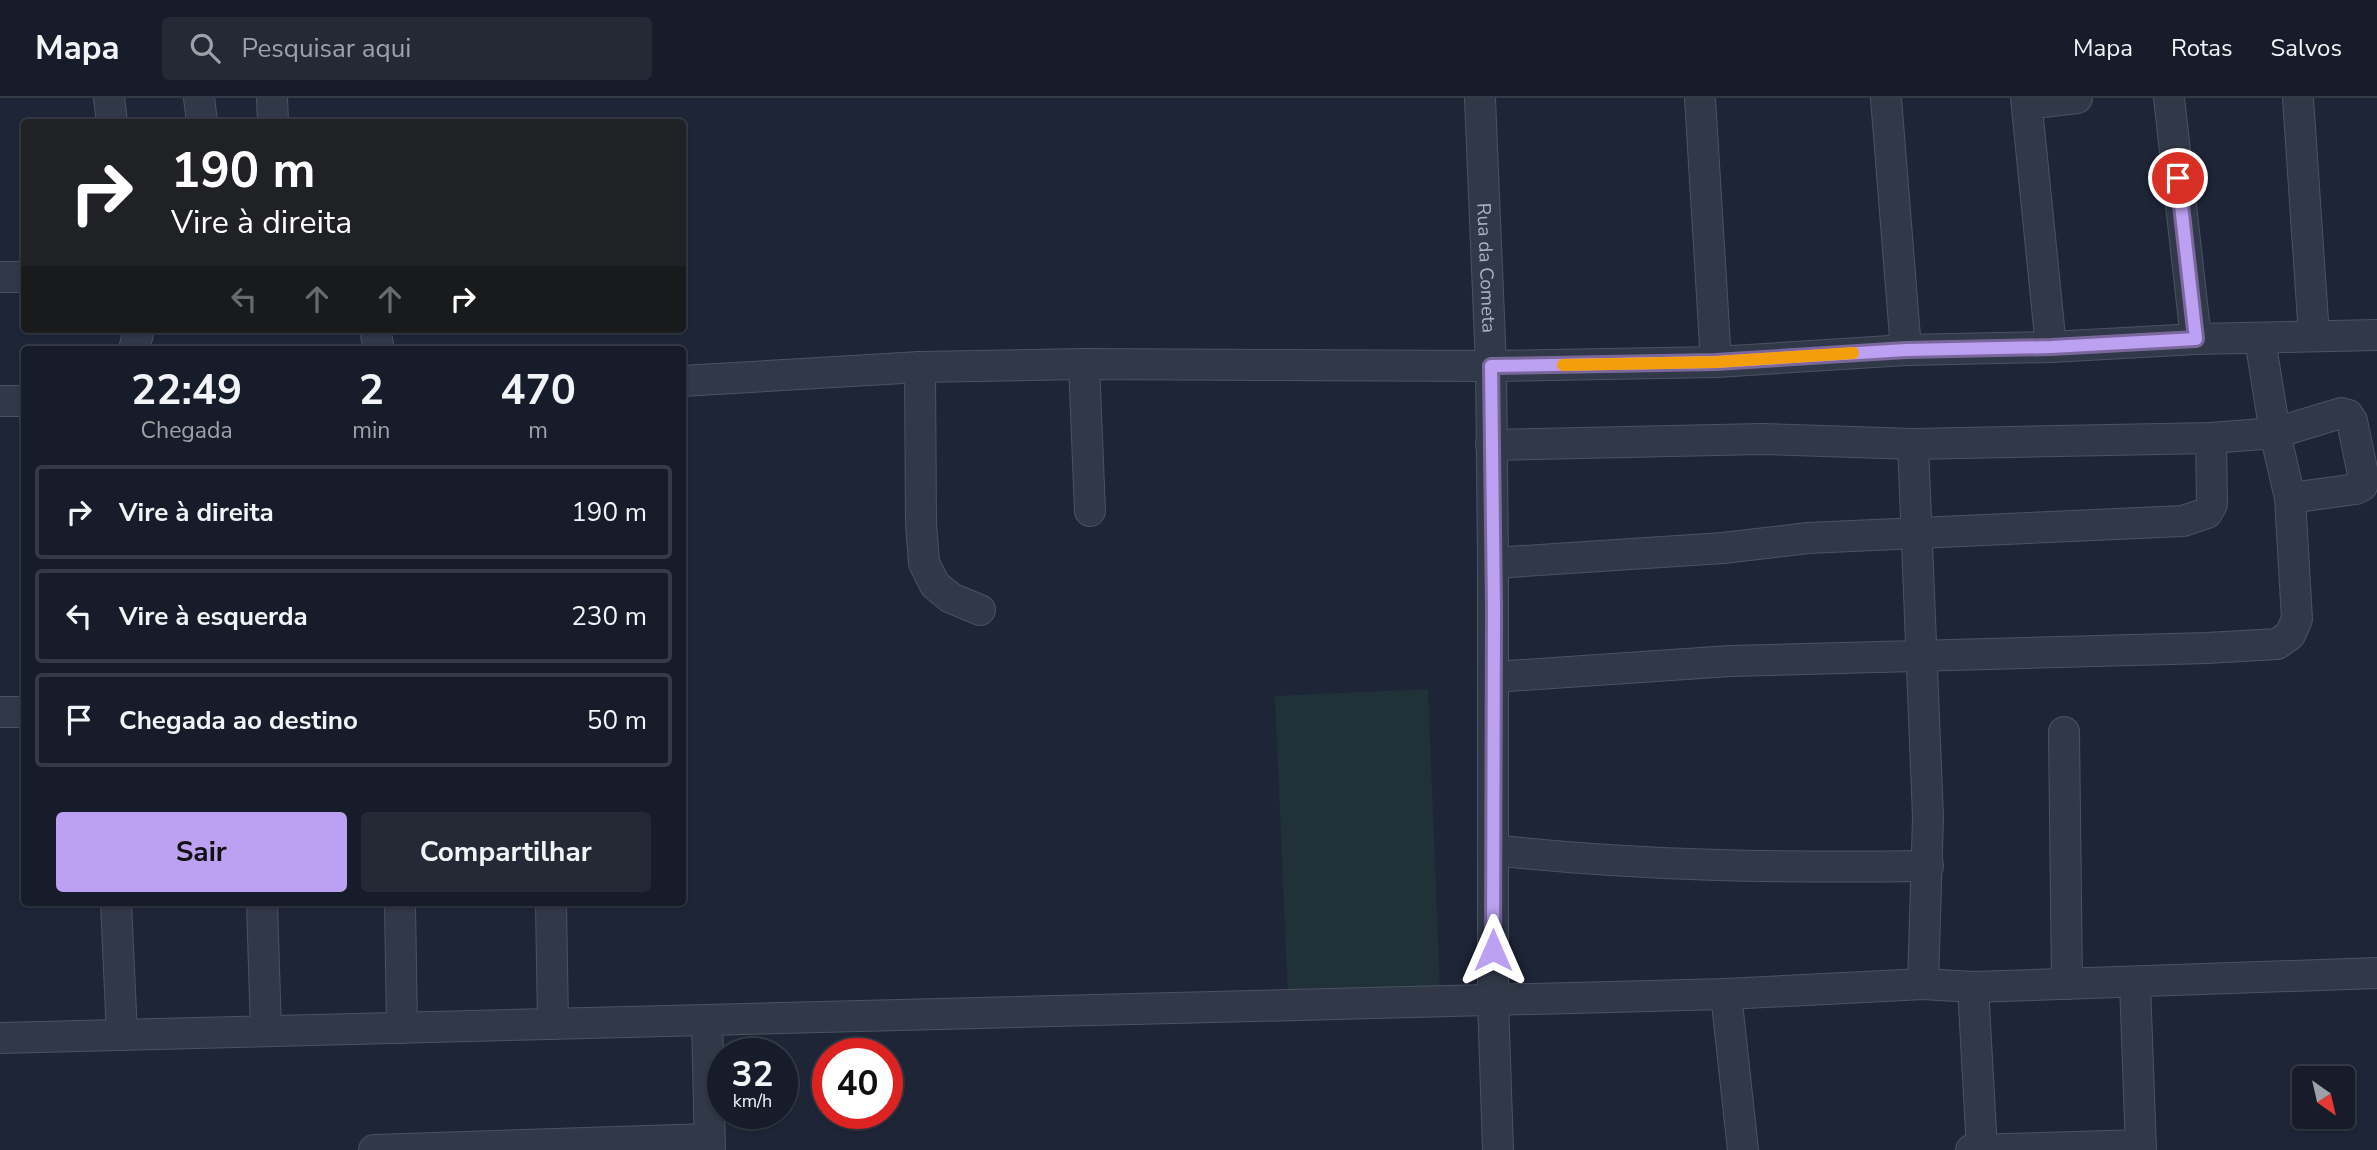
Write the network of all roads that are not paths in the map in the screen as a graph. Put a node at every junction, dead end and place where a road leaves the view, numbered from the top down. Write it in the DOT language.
graph roads {
  1 [pos="109,98"];
  2 [pos="199,98"];
  3 [pos="272,98"];
  4 [pos="1480,98"];
  5 [pos="1700,98"];
  6 [pos="1886,98"];
  7 [pos="2077,98"];
  8 [pos="2169,98"];
  9 [pos="2298,98"];
  10 [pos="2027,101"];
  11 [pos="112,119"];
  12 [pos="202,119"];
  13 [pos="273,119"];
  14 [pos="0,277"];
  15 [pos="21,277"];
  16 [pos="2377,335"];
  17 [pos="2314,336"];
  18 [pos="2196,339"];
  19 [pos="2260,339"];
  20 [pos="2051,347"];
  21 [pos="1906,350"];
  22 [pos="1716,362"];
  23 [pos="1084,364"];
  24 [pos="1491,366"];
  25 [pos="920,367"];
  26 [pos="686,381"];
  27 [pos="0,401"];
  28 [pos="21,401"];
  29 [pos="2275,433"];
  30 [pos="2211,438"];
  31 [pos="1913,443"];
  32 [pos="1491,445"];
  33 [pos="2290,498"];
  34 [pos="1090,511"];
  35 [pos="1916,535"];
  36 [pos="1493,563"];
  37 [pos="980,610"];
  38 [pos="1922,657"];
  39 [pos="1494,677"];
  40 [pos="0,712"];
  41 [pos="21,712"];
  42 [pos="2064,733"];
  43 [pos="1493,850"];
  44 [pos="1928,866"];
  45 [pos="116,906"];
  46 [pos="262,906"];
  47 [pos="400,906"];
  48 [pos="551,906"];
  49 [pos="2377,973"];
  50 [pos="2135,983"];
  51 [pos="1923,984"];
  52 [pos="2067,984"];
  53 [pos="1973,987"];
  54 [pos="1726,994"];
  55 [pos="1493,1000"];
  56 [pos="707,1020"];
  57 [pos="553,1024"];
  58 [pos="402,1028"];
  59 [pos="266,1031"];
  60 [pos="122,1035"];
  61 [pos="0,1038"];
  62 [pos="709,1144"];
  63 [pos="2141,1148"];
  64 [pos="374,1150"];
  65 [pos="1498,1150"];
  66 [pos="1743,1150"];
  67 [pos="1971,1150"];
  68 [pos="1982,1150"];
  1 -- 11 [label="street"];
  2 -- 12 [label="street"];
  3 -- 13 [label="street"];
  4 -- 24 [label="street, Rua da Cometa"];
  5 -- 22 [label="street"];
  6 -- 21 [label="street"];
  7 -- 10 [label="street"];
  8 -- 18 [label="street"];
  9 -- 17 [label="street"];
  10 -- 20 [label="street"];
  14 -- 15 [label="street"];
  16 -- 17 [label="street"];
  17 -- 19 [label="street"];
  18 -- 19 [label="street"];
  18 -- 20 [label="street"];
  19 -- 29 [label="street"];
  20 -- 21 [label="street"];
  21 -- 22 [label="street"];
  22 -- 24 [label="street"];
  23 -- 24 [label="street"];
  23 -- 25 [label="street"];
  23 -- 34 [label="street"];
  24 -- 32 [label="street, Rua da Cometa"];
  25 -- 26 [label="street"];
  25 -- 37 [label="street"];
  27 -- 28 [label="street"];
  29 -- 30 [label="street"];
  29 -- 33 [label="street"];
  29 -- 33 [label="street"];
  30 -- 31 [label="street"];
  30 -- 35 [label="street"];
  31 -- 32 [label="street"];
  31 -- 35 [label="street"];
  32 -- 36 [label="street, Rua da Cometa"];
  33 -- 38 [label="street"];
  35 -- 36 [label="street"];
  35 -- 38 [label="street"];
  36 -- 39 [label="street, Rua da Cometa"];
  38 -- 39 [label="street"];
  38 -- 44 [label="street"];
  39 -- 43 [label="street, Rua da Cometa"];
  40 -- 41 [label="street"];
  42 -- 52 [label="street"];
  43 -- 44 [label="street"];
  43 -- 55 [label="street, Rua da Cometa"];
  44 -- 51 [label="street"];
  45 -- 60 [label="street"];
  46 -- 59 [label="street"];
  47 -- 58 [label="street"];
  48 -- 57 [label="street"];
  49 -- 50 [label="street"];
  50 -- 52 [label="street"];
  50 -- 63 [label="street"];
  51 -- 53 [label="street"];
  51 -- 54 [label="street"];
  52 -- 53 [label="street"];
  53 -- 68 [label="street"];
  54 -- 55 [label="street"];
  54 -- 66 [label="street"];
  55 -- 56 [label="street"];
  55 -- 65 [label="street, Rua da Cometa"];
  56 -- 57 [label="street"];
  56 -- 62 [label="street"];
  57 -- 58 [label="street"];
  58 -- 59 [label="street"];
  59 -- 60 [label="street"];
  60 -- 61 [label="street"];
  62 -- 64 [label="street"];
  63 -- 68 [label="street"];
  67 -- 68 [label="street"];
}
